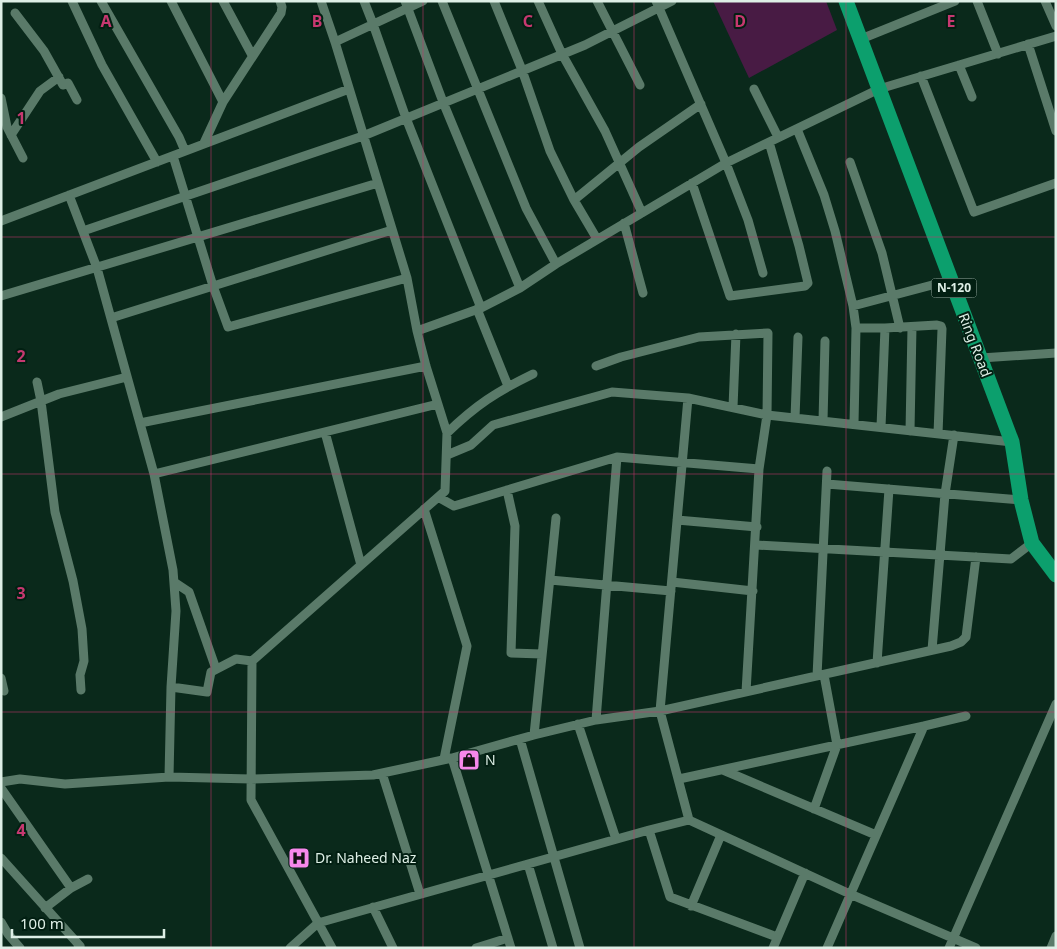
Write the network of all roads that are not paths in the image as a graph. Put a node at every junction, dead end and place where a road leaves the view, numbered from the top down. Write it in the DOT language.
graph roads {
  1 [pos="72,1"];
  2 [pos="101,1"];
  3 [pos="171,1"];
  4 [pos="223,1"];
  5 [pos="280,1"];
  6 [pos="320,1"];
  7 [pos="364,1"];
  8 [pos="423,1"];
  9 [pos="442,1"];
  10 [pos="494,1"];
  11 [pos="538,1"];
  12 [pos="597,1"];
  13 [pos="672,1"];
  14 [pos="846,1"];
  15 [pos="955,1"];
  16 [pos="977,1"];
  17 [pos="1045,1"];
  18 [pos="658,4"];
  19 [pos="406,5"];
  20 [pos="15,13"];
  21 [pos="373,24"];
  22 [pos="1056,26"];
  23 [pos="612,32"];
  24 [pos="1056,36"];
  25 [pos="861,39"];
  26 [pos="335,42"];
  27 [pos="1028,44"];
  28 [pos="562,54"];
  29 [pos="998,54"];
  30 [pos="252,55"];
  31 [pos="960,65"];
  32 [pos="522,70"];
  33 [pos="922,76"];
  34 [pos="60,77"];
  35 [pos="640,85"];
  36 [pos="478,88"];
  37 [pos="349,89"];
  38 [pos="754,89"];
  39 [pos="879,89"];
  40 [pos="972,96"];
  41 [pos="1,98"];
  42 [pos="77,100"];
  43 [pos="223,102"];
  44 [pos="443,102"];
  45 [pos="701,104"];
  46 [pos="406,118"];
  47 [pos="797,129"];
  48 [pos="1056,131"];
  49 [pos="11,135"];
  50 [pos="363,136"];
  51 [pos="778,137"];
  52 [pos="770,142"];
  53 [pos="204,143"];
  54 [pos="185,151"];
  55 [pos="173,156"];
  56 [pos="23,158"];
  57 [pos="157,162"];
  58 [pos="850,162"];
  59 [pos="619,163"];
  60 [pos="726,163"];
  61 [pos="378,182"];
  62 [pos="692,183"];
  63 [pos="1056,183"];
  64 [pos="69,196"];
  65 [pos="186,196"];
  66 [pos="574,200"];
  67 [pos="642,213"];
  68 [pos="1,222"];
  69 [pos="624,223"];
  70 [pos="392,230"];
  71 [pos="83,231"];
  72 [pos="198,238"];
  73 [pos="597,240"];
  74 [pos="556,264"];
  75 [pos="97,268"];
  76 [pos="763,273"];
  77 [pos="408,278"];
  78 [pos="951,280"];
  79 [pos="213,286"];
  80 [pos="520,288"];
  81 [pos="643,293"];
  82 [pos="893,295"];
  83 [pos="1,296"];
  84 [pos="853,306"];
  85 [pos="479,309"];
  86 [pos="111,318"];
  87 [pos="912,327"];
  88 [pos="856,328"];
  89 [pos="885,328"];
  90 [pos="900,328"];
  91 [pos="417,331"];
  92 [pos="736,334"];
  93 [pos="798,337"];
  94 [pos="825,341"];
  95 [pos="1056,352"];
  96 [pos="981,358"];
  97 [pos="426,366"];
  98 [pos="596,366"];
  99 [pos="533,374"];
  100 [pos="127,377"];
  101 [pos="37,382"];
  102 [pos="508,386"];
  103 [pos="688,398"];
  104 [pos="41,401"];
  105 [pos="438,404"];
  106 [pos="732,408"];
  107 [pos="767,415"];
  108 [pos="1,417"];
  109 [pos="795,418"];
  110 [pos="823,421"];
  111 [pos="140,423"];
  112 [pos="854,424"];
  113 [pos="881,427"];
  114 [pos="910,431"];
  115 [pos="325,432"];
  116 [pos="447,433"];
  117 [pos="938,434"];
  118 [pos="954,435"];
  119 [pos="1012,442"];
  120 [pos="447,455"];
  121 [pos="617,457"];
  122 [pos="682,463"];
  123 [pos="759,469"];
  124 [pos="828,471"];
  125 [pos="154,474"];
  126 [pos="827,484"];
  127 [pos="889,489"];
  128 [pos="507,490"];
  129 [pos="945,494"];
  130 [pos="438,497"];
  131 [pos="1021,500"];
  132 [pos="424,509"];
  133 [pos="556,518"];
  134 [pos="677,520"];
  135 [pos="757,527"];
  136 [pos="1032,543"];
  137 [pos="756,545"];
  138 [pos="824,549"];
  139 [pos="884,552"];
  140 [pos="939,555"];
  141 [pos="976,557"];
  142 [pos="361,564"];
  143 [pos="1056,575"];
  144 [pos="550,580"];
  145 [pos="174,582"];
  146 [pos="607,585"];
  147 [pos="671,587"];
  148 [pos="753,591"];
  149 [pos="932,650"];
  150 [pos="542,654"];
  151 [pos="252,661"];
  152 [pos="877,663"];
  153 [pos="216,670"];
  154 [pos="821,675"];
  155 [pos="1,678"];
  156 [pos="171,687"];
  157 [pos="82,690"];
  158 [pos="4,691"];
  159 [pos="746,692"];
  160 [pos="1056,704"];
  161 [pos="660,711"];
  162 [pos="966,716"];
  163 [pos="596,720"];
  164 [pos="578,724"];
  165 [pos="924,726"];
  166 [pos="534,735"];
  167 [pos="520,739"];
  168 [pos="837,745"];
  169 [pos="448,758"];
  170 [pos="723,770"];
  171 [pos="382,773"];
  172 [pos="169,778"];
  173 [pos="252,778"];
  174 [pos="679,779"];
  175 [pos="1,782"];
  176 [pos="1,788"];
  177 [pos="814,809"];
  178 [pos="689,820"];
  179 [pos="649,830"];
  180 [pos="721,835"];
  181 [pos="876,835"];
  182 [pos="616,839"];
  183 [pos="554,857"];
  184 [pos="2,860"];
  185 [pos="528,864"];
  186 [pos="804,873"];
  187 [pos="488,875"];
  188 [pos="88,879"];
  189 [pos="71,888"];
  190 [pos="420,894"];
  191 [pos="850,894"];
  192 [pos="691,906"];
  193 [pos="373,907"];
  194 [pos="45,908"];
  195 [pos="1,922"];
  196 [pos="318,923"];
  197 [pos="1056,936"];
  198 [pos="777,937"];
  199 [pos="508,938"];
  200 [pos="953,938"];
  201 [pos="79,947"];
  202 [pos="20,948"];
  203 [pos="290,948"];
  204 [pos="332,948"];
  205 [pos="393,948"];
  206 [pos="476,948"];
  207 [pos="511,948"];
  208 [pos="553,948"];
  209 [pos="580,948"];
  210 [pos="772,948"];
  211 [pos="827,948"];
  212 [pos="949,948"];
  213 [pos="976,948"];
  214 [pos="1051,948"];
  1 -- 57 [label="street"];
  2 -- 54 [label="street"];
  3 -- 43 [label="street"];
  4 -- 30 [label="street"];
  5 -- 30 [label="street"];
  6 -- 26 [label="street"];
  7 -- 21 [label="street"];
  8 -- 19 [label="street"];
  9 -- 36 [label="street"];
  10 -- 32 [label="street"];
  11 -- 28 [label="street"];
  12 -- 23 [label="street"];
  13 -- 18 [label="street"];
  14 -- 25 [label="highway, Ring Road / N-120"];
  15 -- 25 [label="street"];
  16 -- 29 [label="street"];
  17 -- 22 [label="street"];
  18 -- 23 [label="street"];
  18 -- 45 [label="street"];
  19 -- 21 [label="street"];
  19 -- 44 [label="street"];
  20 -- 34 [label="street"];
  21 -- 26 [label="street"];
  21 -- 46 [label="street"];
  23 -- 28 [label="street"];
  23 -- 35 [label="street"];
  24 -- 27 [label="street"];
  25 -- 39 [label="highway, Ring Road / N-120"];
  26 -- 37 [label="street"];
  27 -- 29 [label="street"];
  27 -- 48 [label="street"];
  28 -- 32 [label="street"];
  28 -- 59 [label="street"];
  29 -- 31 [label="street"];
  30 -- 43 [label="street"];
  31 -- 33 [label="street"];
  31 -- 40 [label="street"];
  32 -- 36 [label="street"];
  32 -- 66 [label="street"];
  33 -- 39 [label="street"];
  33 -- 63 [label="street"];
  34 -- 42 [label="street"];
  34 -- 49 [label="street"];
  36 -- 44 [label="street"];
  36 -- 74 [label="street"];
  37 -- 50 [label="street"];
  37 -- 53 [label="street"];
  38 -- 51 [label="street"];
  39 -- 47 [label="street"];
  39 -- 78 [label="highway, Ring Road / N-120"];
  41 -- 49 [label="street"];
  43 -- 53 [label="street"];
  44 -- 46 [label="street"];
  44 -- 80 [label="street"];
  45 -- 59 [label="street"];
  45 -- 60 [label="street"];
  46 -- 50 [label="street"];
  46 -- 85 [label="street"];
  47 -- 51 [label="street"];
  47 -- 84 [label="street"];
  49 -- 56 [label="street"];
  50 -- 61 [label="street"];
  50 -- 65 [label="street"];
  51 -- 52 [label="street"];
  52 -- 60 [label="street"];
  52 -- 62 [label="street"];
  53 -- 54 [label="street"];
  54 -- 55 [label="street"];
  55 -- 57 [label="street"];
  55 -- 65 [label="street"];
  57 -- 64 [label="street"];
  58 -- 82 [label="street"];
  59 -- 66 [label="street"];
  59 -- 67 [label="street"];
  60 -- 62 [label="street"];
  60 -- 76 [label="street"];
  61 -- 70 [label="street"];
  61 -- 72 [label="street"];
  62 -- 67 [label="street"];
  64 -- 68 [label="street"];
  64 -- 71 [label="street"];
  65 -- 71 [label="street"];
  65 -- 72 [label="street"];
  66 -- 73 [label="street"];
  67 -- 69 [label="street"];
  69 -- 73 [label="street"];
  69 -- 81 [label="street"];
  70 -- 77 [label="street"];
  70 -- 79 [label="street"];
  71 -- 75 [label="street"];
  72 -- 75 [label="street"];
  72 -- 79 [label="street"];
  73 -- 74 [label="street"];
  74 -- 80 [label="street"];
  75 -- 83 [label="street"];
  75 -- 86 [label="street"];
  77 -- 79 [label="street"];
  77 -- 91 [label="street"];
  78 -- 82 [label="street"];
  78 -- 96 [label="highway, Ring Road / N-120"];
  79 -- 86 [label="street"];
  80 -- 85 [label="street"];
  82 -- 84 [label="street"];
  82 -- 90 [label="street"];
  84 -- 88 [label="street"];
  85 -- 91 [label="street"];
  85 -- 102 [label="street"];
  86 -- 100 [label="street"];
  87 -- 90 [label="street"];
  87 -- 114 [label="street"];
  87 -- 117 [label="street"];
  88 -- 89 [label="street"];
  88 -- 112 [label="street"];
  89 -- 90 [label="street"];
  89 -- 113 [label="street"];
  91 -- 97 [label="street"];
  92 -- 98 [label="street"];
  92 -- 106 [label="street"];
  92 -- 107 [label="street"];
  93 -- 109 [label="street"];
  94 -- 110 [label="street"];
  95 -- 96 [label="street"];
  96 -- 119 [label="highway, Ring Road / N-120"];
  97 -- 105 [label="street"];
  97 -- 111 [label="street"];
  99 -- 102 [label="street"];
  100 -- 104 [label="street"];
  100 -- 111 [label="street"];
  101 -- 104 [label="street"];
  102 -- 116 [label="street"];
  103 -- 106 [label="street"];
  103 -- 120 [label="street"];
  103 -- 122 [label="street"];
  104 -- 108 [label="street"];
  104 -- 157 [label="street"];
  105 -- 115 [label="street"];
  105 -- 116 [label="street"];
  106 -- 107 [label="street"];
  107 -- 109 [label="street"];
  107 -- 123 [label="street"];
  109 -- 110 [label="street"];
  110 -- 112 [label="street"];
  111 -- 125 [label="street"];
  112 -- 113 [label="street"];
  113 -- 114 [label="street"];
  114 -- 117 [label="street"];
  115 -- 125 [label="street"];
  115 -- 142 [label="street"];
  116 -- 120 [label="street"];
  117 -- 118 [label="street"];
  118 -- 119 [label="street"];
  118 -- 129 [label="street"];
  119 -- 131 [label="highway, Ring Road / N-120"];
  120 -- 130 [label="street"];
  121 -- 122 [label="street"];
  121 -- 128 [label="street"];
  121 -- 146 [label="street"];
  122 -- 123 [label="street"];
  122 -- 134 [label="street"];
  123 -- 135 [label="street"];
  124 -- 126 [label="street"];
  125 -- 145 [label="street"];
  126 -- 127 [label="street"];
  126 -- 138 [label="street"];
  127 -- 129 [label="street"];
  127 -- 139 [label="street"];
  128 -- 130 [label="street"];
  128 -- 150 [label="street"];
  129 -- 131 [label="street"];
  129 -- 140 [label="street"];
  130 -- 132 [label="street"];
  131 -- 136 [label="highway, Ring Road / N-120"];
  132 -- 142 [label="street"];
  132 -- 169 [label="street"];
  133 -- 144 [label="street"];
  134 -- 135 [label="street"];
  134 -- 147 [label="street"];
  135 -- 137 [label="street"];
  136 -- 141 [label="street"];
  136 -- 143 [label="highway, Ring Road / N-120"];
  137 -- 138 [label="street"];
  137 -- 148 [label="street"];
  138 -- 139 [label="street"];
  138 -- 154 [label="street"];
  139 -- 140 [label="street"];
  139 -- 152 [label="street"];
  140 -- 141 [label="street"];
  140 -- 149 [label="street"];
  141 -- 149 [label="street"];
  142 -- 151 [label="street"];
  144 -- 146 [label="street"];
  144 -- 150 [label="street"];
  145 -- 153 [label="street"];
  145 -- 156 [label="street"];
  146 -- 147 [label="street"];
  146 -- 163 [label="street"];
  147 -- 148 [label="street"];
  147 -- 161 [label="street"];
  148 -- 159 [label="street"];
  149 -- 152 [label="street"];
  150 -- 166 [label="street"];
  151 -- 153 [label="street"];
  151 -- 173 [label="street"];
  152 -- 154 [label="street"];
  153 -- 156 [label="street"];
  154 -- 159 [label="street"];
  154 -- 168 [label="street"];
  155 -- 158 [label="street"];
  156 -- 172 [label="street"];
  159 -- 161 [label="street"];
  160 -- 200 [label="street"];
  161 -- 163 [label="street"];
  161 -- 174 [label="street"];
  162 -- 165 [label="street"];
  163 -- 164 [label="street"];
  164 -- 166 [label="street"];
  164 -- 182 [label="street"];
  165 -- 168 [label="street"];
  165 -- 181 [label="street"];
  166 -- 167 [label="street"];
  167 -- 169 [label="street"];
  167 -- 183 [label="street"];
  168 -- 170 [label="street"];
  168 -- 177 [label="street"];
  169 -- 171 [label="street"];
  169 -- 187 [label="street"];
  170 -- 174 [label="street"];
  170 -- 177 [label="street"];
  171 -- 173 [label="street"];
  171 -- 190 [label="street"];
  172 -- 173 [label="street"];
  172 -- 175 [label="street"];
  173 -- 196 [label="street"];
  174 -- 178 [label="street"];
  176 -- 189 [label="street"];
  177 -- 181 [label="street"];
  178 -- 179 [label="street"];
  178 -- 180 [label="street"];
  179 -- 182 [label="street"];
  179 -- 192 [label="street"];
  180 -- 186 [label="street"];
  180 -- 192 [label="street"];
  181 -- 191 [label="street"];
  182 -- 183 [label="street"];
  183 -- 185 [label="street"];
  183 -- 209 [label="street"];
  184 -- 194 [label="street"];
  185 -- 187 [label="street"];
  185 -- 208 [label="street"];
  186 -- 191 [label="street"];
  186 -- 198 [label="street"];
  187 -- 190 [label="street"];
  187 -- 199 [label="street"];
  188 -- 189 [label="street"];
  189 -- 194 [label="street"];
  190 -- 193 [label="street"];
  191 -- 200 [label="street"];
  191 -- 211 [label="street"];
  192 -- 198 [label="street"];
  193 -- 196 [label="street"];
  193 -- 205 [label="street"];
  194 -- 201 [label="street"];
  195 -- 202 [label="street"];
  196 -- 203 [label="street"];
  196 -- 204 [label="street"];
  197 -- 214 [label="street"];
  198 -- 210 [label="street"];
  199 -- 206 [label="street"];
  199 -- 207 [label="street"];
  200 -- 212 [label="street"];
  200 -- 213 [label="street"];
}
